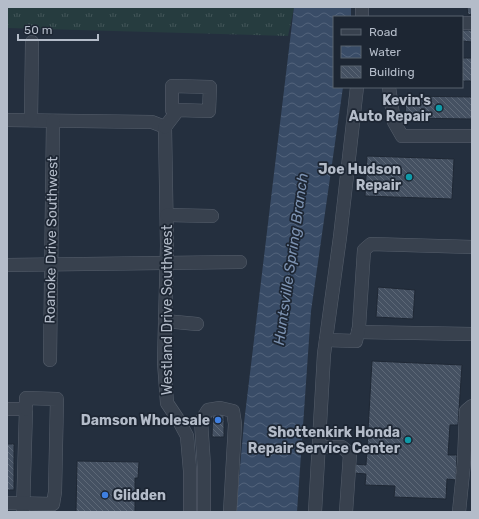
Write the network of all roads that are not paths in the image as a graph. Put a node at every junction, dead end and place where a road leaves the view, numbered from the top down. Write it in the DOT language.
graph roads {
  1 [pos="32,42"];
  2 [pos="357,88"];
  3 [pos="389,88"];
  4 [pos="178,110"];
  5 [pos="7,120"];
  6 [pos="30,120"];
  7 [pos="53,121"];
  8 [pos="165,127"];
  9 [pos="472,136"];
  10 [pos="167,215"];
  11 [pos="212,216"];
  12 [pos="472,247"];
  13 [pos="240,262"];
  14 [pos="167,264"];
  15 [pos="7,265"];
  16 [pos="51,265"];
  17 [pos="165,321"];
  18 [pos="197,324"];
  19 [pos="358,332"];
  20 [pos="472,334"];
  21 [pos="326,340"];
  22 [pos="50,360"];
  23 [pos="472,406"];
  24 [pos="7,409"];
  25 [pos="26,410"];
  26 [pos="201,421"];
  27 [pos="187,436"];
  28 [pos="319,447"];
  29 [pos="7,503"];
  30 [pos="464,505"];
  31 [pos="23,508"];
  32 [pos="190,512"];
  33 [pos="204,512"];
  34 [pos="230,512"];
  35 [pos="315,512"];
  36 [pos="346,512"];
  1 -- 6 [label="street"];
  2 -- 21 [label="street"];
  3 -- 9 [label="street"];
  4 -- 8 [label="street"];
  5 -- 6 [label="street"];
  6 -- 7 [label="street"];
  7 -- 8 [label="street"];
  7 -- 16 [label="street, Roanoke Drive Southwest"];
  8 -- 10 [label="street, Westland Drive Southwest"];
  10 -- 11 [label="street"];
  10 -- 14 [label="street, Westland Drive Southwest"];
  12 -- 19 [label="street"];
  13 -- 14 [label="street"];
  14 -- 16 [label="street"];
  14 -- 17 [label="street, Westland Drive Southwest"];
  15 -- 16 [label="street"];
  16 -- 22 [label="street, Roanoke Drive Southwest"];
  17 -- 18 [label="street"];
  17 -- 27 [label="street, Westland Drive Southwest"];
  19 -- 20 [label="street"];
  19 -- 21 [label="street"];
  21 -- 28 [label="street"];
  23 -- 30 [label="street"];
  24 -- 25 [label="street"];
  25 -- 31 [label="street"];
  25 -- 31 [label="street"];
  26 -- 27 [label="street"];
  26 -- 33 [label="street"];
  26 -- 34 [label="street"];
  27 -- 32 [label="street, Westland Drive Southwest"];
  28 -- 35 [label="street"];
  28 -- 36 [label="street"];
  29 -- 31 [label="street"];
}
